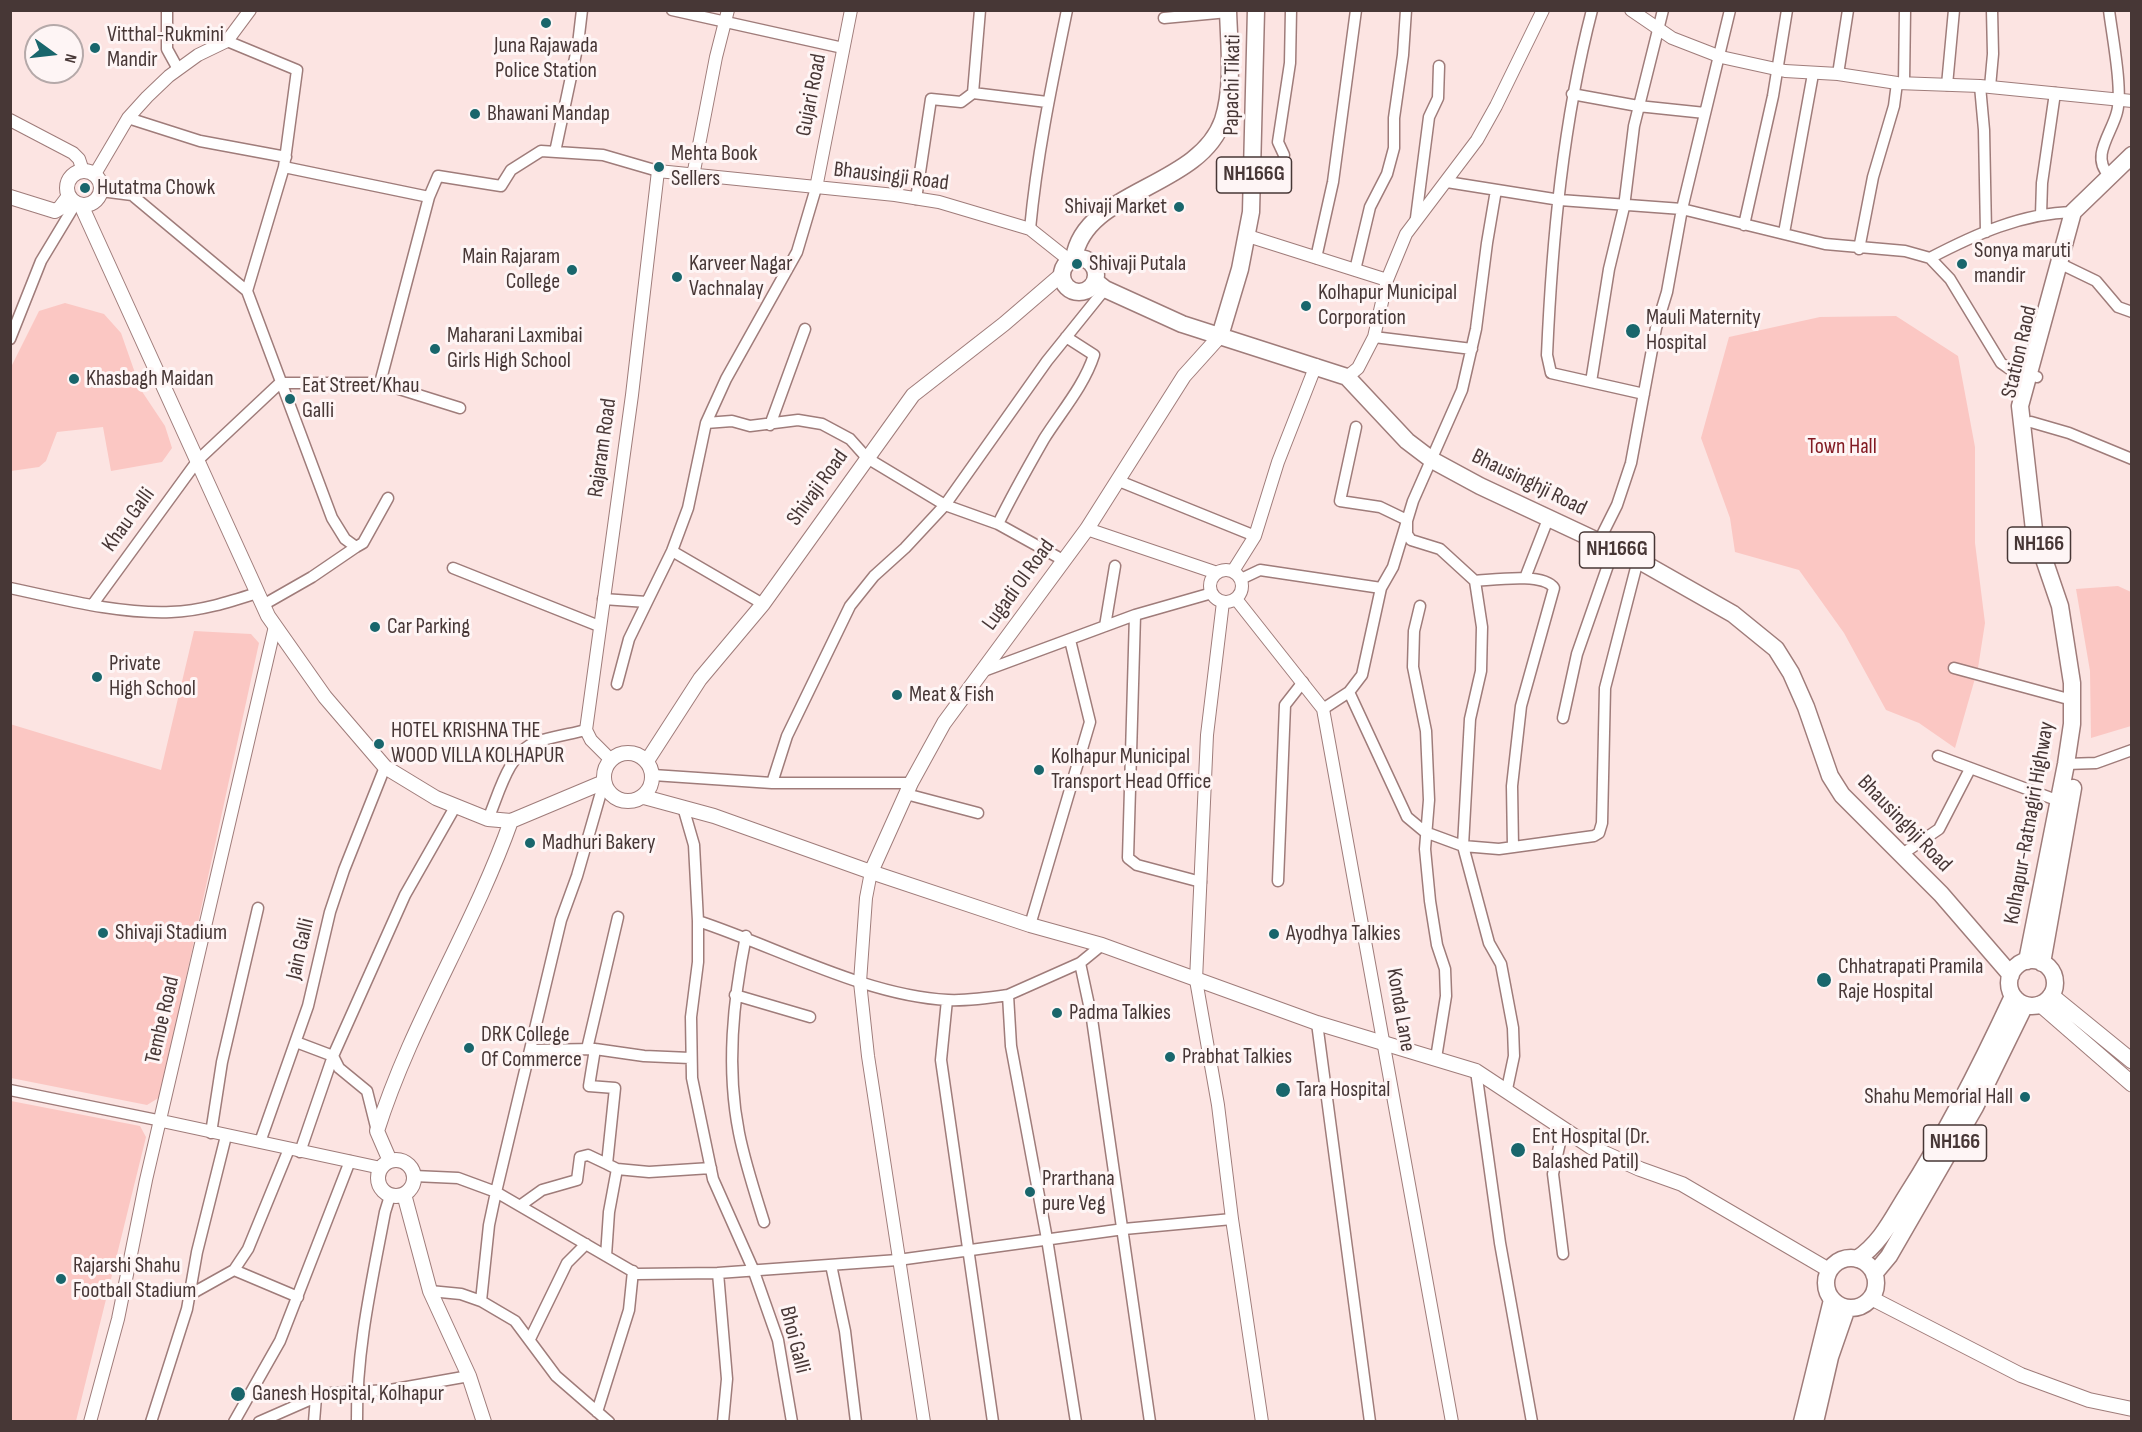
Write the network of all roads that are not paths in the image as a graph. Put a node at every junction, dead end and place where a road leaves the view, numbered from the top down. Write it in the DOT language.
graph roads {
  1 [pos="167,10"];
  2 [pos="250,10"];
  3 [pos="582,10"];
  4 [pos="672,10"];
  5 [pos="728,10"];
  6 [pos="851,10"];
  7 [pos="980,10"];
  8 [pos="1067,10"];
  9 [pos="1256,10"];
  10 [pos="1291,10"];
  11 [pos="1356,10"];
  12 [pos="1406,10"];
  13 [pos="1543,10"];
  14 [pos="1592,10"];
  15 [pos="1631,10"];
  16 [pos="1663,10"];
  17 [pos="1730,10"];
  18 [pos="1787,10"];
  19 [pos="1848,10"];
  20 [pos="1905,10"];
  21 [pos="1954,10"];
  22 [pos="1992,10"];
  23 [pos="2109,10"];
  24 [pos="1228,11"];
  25 [pos="1164,18"];
  26 [pos="724,23"];
  27 [pos="1659,31"];
  28 [pos="227,41"];
  29 [pos="843,48"];
  30 [pos="1721,57"];
  31 [pos="1439,66"];
  32 [pos="178,69"];
  33 [pos="1776,69"];
  34 [pos="1812,74"];
  35 [pos="1838,74"];
  36 [pos="1901,83"];
  37 [pos="1947,85"];
  38 [pos="1985,87"];
  39 [pos="973,93"];
  40 [pos="1572,93"];
  41 [pos="2055,93"];
  42 [pos="2125,101"];
  43 [pos="1047,102"];
  44 [pos="1638,106"];
  45 [pos="1705,113"];
  46 [pos="128,118"];
  47 [pos="10,120"];
  48 [pos="555,152"];
  49 [pos="1284,155"];
  50 [pos="2132,155"];
  51 [pos="285,162"];
  52 [pos="2132,164"];
  53 [pos="658,171"];
  54 [pos="89,173"];
  55 [pos="2109,175"];
  56 [pos="693,176"];
  57 [pos="1447,182"];
  58 [pos="816,188"];
  59 [pos="1497,190"];
  60 [pos="101,191"];
  61 [pos="10,197"];
  62 [pos="429,197"];
  63 [pos="916,199"];
  64 [pos="1560,200"];
  65 [pos="75,202"];
  66 [pos="1624,207"];
  67 [pos="1682,209"];
  68 [pos="2073,212"];
  69 [pos="2040,214"];
  70 [pos="1416,218"];
  71 [pos="1744,225"];
  72 [pos="1030,229"];
  73 [pos="1986,232"];
  74 [pos="1784,233"];
  75 [pos="1248,236"];
  76 [pos="1859,249"];
  77 [pos="1316,258"];
  78 [pos="1930,258"];
  79 [pos="1068,264"];
  80 [pos="2065,266"];
  81 [pos="1355,270"];
  82 [pos="1387,280"];
  83 [pos="1100,285"];
  84 [pos="249,286"];
  85 [pos="2132,312"];
  86 [pos="805,329"];
  87 [pos="1221,336"];
  88 [pos="1066,337"];
  89 [pos="1374,338"];
  90 [pos="10,339"];
  91 [pos="1472,349"];
  92 [pos="1316,365"];
  93 [pos="2033,376"];
  94 [pos="1347,377"];
  95 [pos="1591,382"];
  96 [pos="280,383"];
  97 [pos="380,383"];
  98 [pos="1644,394"];
  99 [pos="460,408"];
  100 [pos="2031,422"];
  101 [pos="706,423"];
  102 [pos="770,425"];
  103 [pos="1356,427"];
  104 [pos="867,458"];
  105 [pos="2132,459"];
  106 [pos="198,460"];
  107 [pos="1432,460"];
  108 [pos="1119,481"];
  109 [pos="388,498"];
  110 [pos="945,505"];
  111 [pos="1548,519"];
  112 [pos="1407,520"];
  113 [pos="998,524"];
  114 [pos="1087,530"];
  115 [pos="1255,536"];
  116 [pos="1606,545"];
  117 [pos="356,547"];
  118 [pos="672,551"];
  119 [pos="1063,560"];
  120 [pos="1638,560"];
  121 [pos="1115,566"];
  122 [pos="453,567"];
  123 [pos="1217,573"];
  124 [pos="1237,575"];
  125 [pos="1525,578"];
  126 [pos="1475,582"];
  127 [pos="10,588"];
  128 [pos="1381,588"];
  129 [pos="1212,593"];
  130 [pos="260,599"];
  131 [pos="603,599"];
  132 [pos="1230,600"];
  133 [pos="647,602"];
  134 [pos="93,604"];
  135 [pos="763,604"];
  136 [pos="1420,606"];
  137 [pos="1135,615"];
  138 [pos="275,626"];
  139 [pos="599,626"];
  140 [pos="1105,626"];
  141 [pos="1070,640"];
  142 [pos="1954,668"];
  143 [pos="980,672"];
  144 [pos="1303,682"];
  145 [pos="617,684"];
  146 [pos="1349,692"];
  147 [pos="2072,700"];
  148 [pos="1323,709"];
  149 [pos="1563,718"];
  150 [pos="586,730"];
  151 [pos="2132,750"];
  152 [pos="1938,756"];
  153 [pos="611,760"];
  154 [pos="647,762"];
  155 [pos="2071,765"];
  156 [pos="386,767"];
  157 [pos="1970,769"];
  158 [pos="653,775"];
  159 [pos="604,782"];
  160 [pos="772,783"];
  161 [pos="909,788"];
  162 [pos="644,797"];
  163 [pos="2059,801"];
  164 [pos="455,807"];
  165 [pos="683,807"];
  166 [pos="978,813"];
  167 [pos="488,819"];
  168 [pos="511,821"];
  169 [pos="1425,832"];
  170 [pos="1463,846"];
  171 [pos="1513,847"];
  172 [pos="1901,855"];
  173 [pos="871,872"];
  174 [pos="1278,881"];
  175 [pos="1201,882"];
  176 [pos="258,908"];
  177 [pos="618,918"];
  178 [pos="699,921"];
  179 [pos="1029,925"];
  180 [pos="746,936"];
  181 [pos="1102,945"];
  182 [pos="2035,962"];
  183 [pos="1080,963"];
  184 [pos="2011,975"];
  185 [pos="1196,980"];
  186 [pos="860,982"];
  187 [pos="735,995"];
  188 [pos="1008,995"];
  189 [pos="948,1000"];
  190 [pos="2032,1000"];
  191 [pos="810,1017"];
  192 [pos="1317,1023"];
  193 [pos="296,1042"];
  194 [pos="1385,1043"];
  195 [pos="2118,1048"];
  196 [pos="591,1049"];
  197 [pos="531,1050"];
  198 [pos="333,1056"];
  199 [pos="690,1058"];
  200 [pos="1436,1058"];
  201 [pos="2105,1059"];
  202 [pos="2132,1061"];
  203 [pos="1476,1071"];
  204 [pos="2132,1084"];
  205 [pos="1507,1089"];
  206 [pos="10,1090"];
  207 [pos="162,1121"];
  208 [pos="1563,1129"];
  209 [pos="377,1131"];
  210 [pos="211,1133"];
  211 [pos="226,1136"];
  212 [pos="260,1142"];
  213 [pos="295,1150"];
  214 [pos="350,1161"];
  215 [pos="385,1164"];
  216 [pos="612,1167"];
  217 [pos="711,1168"];
  218 [pos="414,1176"];
  219 [pos="496,1192"];
  220 [pos="397,1195"];
  221 [pos="521,1205"];
  222 [pos="1232,1219"];
  223 [pos="764,1222"];
  224 [pos="1124,1229"];
  225 [pos="1047,1239"];
  226 [pos="586,1244"];
  227 [pos="970,1250"];
  228 [pos="1563,1254"];
  229 [pos="606,1256"];
  230 [pos="1857,1259"];
  231 [pos="898,1260"];
  232 [pos="831,1265"];
  233 [pos="753,1269"];
  234 [pos="234,1270"];
  235 [pos="1829,1270"];
  236 [pos="633,1272"];
  237 [pos="718,1273"];
  238 [pos="1874,1274"];
  239 [pos="430,1291"];
  240 [pos="190,1294"];
  241 [pos="298,1297"];
  242 [pos="1871,1298"];
  243 [pos="481,1301"];
  244 [pos="1840,1304"];
  245 [pos="530,1339"];
  246 [pos="469,1376"];
  247 [pos="356,1393"];
  248 [pos="316,1396"];
  249 [pos="2132,1409"];
  250 [pos="597,1412"];
  251 [pos="90,1422"];
  252 [pos="151,1422"];
  253 [pos="234,1422"];
  254 [pos="259,1422"];
  255 [pos="314,1422"];
  256 [pos="357,1422"];
  257 [pos="484,1422"];
  258 [pos="609,1422"];
  259 [pos="723,1422"];
  260 [pos="792,1422"];
  261 [pos="856,1422"];
  262 [pos="924,1422"];
  263 [pos="993,1422"];
  264 [pos="1076,1422"];
  265 [pos="1150,1422"];
  266 [pos="1262,1422"];
  267 [pos="1370,1422"];
  268 [pos="1452,1422"];
  269 [pos="1532,1422"];
  270 [pos="1802,1422"];
  271 [pos="1815,1422"];
  1 -- 32 [label="street"];
  2 -- 28 [label="street"];
  3 -- 48 [label="street"];
  4 -- 26 [label="street"];
  5 -- 26 [label="street"];
  6 -- 29 [label="street, Gujari Road"];
  7 -- 39 [label="street"];
  8 -- 43 [label="street"];
  9 -- 75 [label="highway, Papachi Tikati / NH166G"];
  10 -- 49 [label="street"];
  11 -- 77 [label="street"];
  12 -- 81 [label="street"];
  13 -- 57 [label="street"];
  14 -- 40 [label="street"];
  15 -- 27 [label="street"];
  16 -- 27 [label="street"];
  17 -- 30 [label="street"];
  18 -- 33 [label="street"];
  19 -- 35 [label="street"];
  20 -- 36 [label="street"];
  21 -- 37 [label="street"];
  22 -- 38 [label="street"];
  23 -- 42 [label="street"];
  24 -- 25 [label="street"];
  24 -- 79 [label="highway, NH166G"];
  26 -- 29 [label="street"];
  26 -- 56 [label="street"];
  27 -- 30 [label="street"];
  27 -- 44 [label="street"];
  28 -- 32 [label="street"];
  28 -- 51 [label="street"];
  29 -- 58 [label="street, Gujari Road"];
  30 -- 33 [label="street"];
  30 -- 45 [label="street"];
  31 -- 70 [label="street"];
  32 -- 46 [label="street"];
  33 -- 34 [label="street"];
  33 -- 71 [label="street"];
  34 -- 35 [label="street"];
  34 -- 74 [label="street"];
  35 -- 36 [label="street"];
  36 -- 37 [label="street"];
  36 -- 76 [label="street"];
  37 -- 38 [label="street"];
  38 -- 41 [label="street"];
  38 -- 73 [label="street"];
  39 -- 43 [label="street"];
  39 -- 63 [label="street"];
  40 -- 44 [label="street"];
  40 -- 64 [label="street"];
  41 -- 42 [label="street"];
  41 -- 69 [label="street"];
  42 -- 55 [label="street"];
  43 -- 72 [label="street"];
  44 -- 45 [label="street"];
  44 -- 66 [label="street"];
  45 -- 67 [label="street"];
  46 -- 51 [label="street"];
  46 -- 54 [label="street"];
  47 -- 54 [label="street"];
  48 -- 53 [label="street"];
  48 -- 62 [label="street"];
  50 -- 55 [label="highway, Kolhapur-Ratnagiri Highway / NH166"];
  51 -- 62 [label="street"];
  51 -- 84 [label="street"];
  52 -- 80 [label="highway, Station Raod / NH166"];
  53 -- 56 [label="street, Bhausingji Road"];
  53 -- 131 [label="street, Rajaram Road"];
  54 -- 60 [label="main road"];
  54 -- 65 [label="main road"];
  55 -- 68 [label="highway, Kolhapur-Ratnagiri Highway / NH166"];
  56 -- 58 [label="street, Bhausingji Road"];
  57 -- 59 [label="street"];
  57 -- 70 [label="street"];
  58 -- 63 [label="street, Bhausingji Road"];
  58 -- 101 [label="street"];
  59 -- 64 [label="street"];
  59 -- 91 [label="street"];
  60 -- 65 [label="main road"];
  60 -- 84 [label="street"];
  61 -- 65 [label="main road"];
  62 -- 97 [label="street"];
  63 -- 72 [label="street, Bhausingji Road"];
  64 -- 66 [label="street"];
  64 -- 95 [label="street"];
  65 -- 90 [label="street"];
  65 -- 106 [label="main road"];
  66 -- 67 [label="street"];
  66 -- 95 [label="street"];
  67 -- 71 [label="street"];
  67 -- 98 [label="street"];
  68 -- 69 [label="street"];
  68 -- 93 [label="highway, Kolhapur-Ratnagiri Highway / NH166"];
  69 -- 73 [label="street"];
  70 -- 82 [label="street"];
  71 -- 74 [label="street"];
  72 -- 79 [label="street, Bhausingji Road"];
  73 -- 78 [label="street"];
  74 -- 76 [label="street"];
  75 -- 77 [label="street"];
  75 -- 87 [label="highway, Papachi Tikati / NH166G"];
  76 -- 78 [label="street"];
  77 -- 81 [label="street"];
  78 -- 93 [label="street"];
  79 -- 83 [label="highway"];
  79 -- 83 [label="highway"];
  79 -- 104 [label="main road, Shivaji Road"];
  80 -- 85 [label="street"];
  80 -- 93 [label="highway, Station Raod / NH166"];
  81 -- 82 [label="street"];
  82 -- 89 [label="street"];
  83 -- 87 [label="highway, Bhausinghji Road / NH166G"];
  83 -- 88 [label="street"];
  84 -- 96 [label="street"];
  86 -- 102 [label="street"];
  87 -- 92 [label="highway, Bhausinghji Road / NH166G"];
  87 -- 108 [label="main road, Lugadi Ol Road"];
  88 -- 110 [label="street"];
  88 -- 113 [label="street"];
  89 -- 91 [label="street"];
  89 -- 94 [label="street"];
  91 -- 107 [label="street"];
  92 -- 94 [label="highway, Bhausinghji Road / NH166G"];
  92 -- 115 [label="street"];
  93 -- 100 [label="highway, Station Raod / NH166"];
  93 -- 147 [label="highway, Kolhapur-Ratnagiri Highway / NH166"];
  94 -- 107 [label="highway, Bhausinghji Road / NH166G"];
  95 -- 98 [label="street"];
  96 -- 97 [label="street"];
  96 -- 106 [label="street, Khau Galli"];
  96 -- 117 [label="street"];
  97 -- 99 [label="street"];
  98 -- 116 [label="street"];
  100 -- 105 [label="street"];
  100 -- 155 [label="highway, Station Raod / NH166"];
  101 -- 102 [label="street"];
  101 -- 118 [label="street"];
  102 -- 104 [label="street"];
  103 -- 112 [label="street"];
  104 -- 110 [label="street"];
  104 -- 135 [label="main road, Shivaji Road"];
  106 -- 130 [label="main road"];
  106 -- 134 [label="street, Khau Galli"];
  107 -- 111 [label="highway, Bhausinghji Road / NH166G"];
  107 -- 112 [label="street"];
  108 -- 114 [label="main road, Lugadi Ol Road"];
  108 -- 115 [label="street"];
  109 -- 117 [label="street"];
  110 -- 113 [label="street"];
  110 -- 160 [label="street"];
  111 -- 116 [label="highway, Bhausinghji Road / NH166G"];
  111 -- 125 [label="street"];
  112 -- 126 [label="street"];
  112 -- 128 [label="street"];
  113 -- 119 [label="street"];
  114 -- 119 [label="main road, Lugadi Ol Road"];
  114 -- 123 [label="street"];
  115 -- 124 [label="street"];
  116 -- 120 [label="highway, Bhausinghji Road / NH166G"];
  116 -- 149 [label="street"];
  117 -- 130 [label="street"];
  118 -- 133 [label="street"];
  118 -- 135 [label="street"];
  119 -- 143 [label="main road, Lugadi Ol Road"];
  120 -- 171 [label="street"];
  120 -- 172 [label="highway, Bhausinghji Road / NH166G"];
  121 -- 140 [label="street"];
  122 -- 139 [label="street"];
  123 -- 124 [label="street"];
  123 -- 129 [label="street"];
  124 -- 128 [label="street"];
  124 -- 132 [label="street"];
  125 -- 126 [label="street"];
  125 -- 171 [label="street"];
  126 -- 170 [label="street"];
  127 -- 134 [label="street"];
  128 -- 146 [label="street"];
  129 -- 132 [label="street"];
  129 -- 137 [label="street"];
  130 -- 134 [label="street"];
  130 -- 138 [label="main road"];
  131 -- 133 [label="street"];
  131 -- 139 [label="street, Rajaram Road"];
  132 -- 144 [label="street, Konda Lane"];
  132 -- 175 [label="street"];
  133 -- 145 [label="street"];
  135 -- 154 [label="main road, Shivaji Road"];
  136 -- 169 [label="street"];
  137 -- 140 [label="street"];
  137 -- 175 [label="street"];
  138 -- 156 [label="main road"];
  138 -- 207 [label="street, Tembe Road"];
  139 -- 150 [label="street, Rajaram Road"];
  140 -- 141 [label="street"];
  141 -- 143 [label="street"];
  141 -- 179 [label="street"];
  142 -- 147 [label="street"];
  143 -- 161 [label="main road, Lugadi Ol Road"];
  144 -- 148 [label="street, Konda Lane"];
  144 -- 174 [label="street"];
  146 -- 148 [label="street"];
  146 -- 169 [label="street"];
  147 -- 155 [label="highway, Kolhapur-Ratnagiri Highway / NH166"];
  148 -- 194 [label="street, Konda Lane"];
  150 -- 153 [label="street"];
  150 -- 167 [label="street"];
  151 -- 155 [label="street"];
  152 -- 157 [label="street"];
  153 -- 154 [label="main road"];
  153 -- 159 [label="main road"];
  154 -- 158 [label="main road"];
  155 -- 163 [label="highway, Kolhapur-Ratnagiri Highway / NH166"];
  155 -- 182 [label="highway, Station Raod / NH166"];
  156 -- 164 [label="main road"];
  156 -- 193 [label="street, Jain Galli"];
  157 -- 163 [label="street"];
  157 -- 172 [label="street"];
  158 -- 160 [label="street"];
  158 -- 162 [label="main road"];
  159 -- 162 [label="main road"];
  159 -- 168 [label="main road"];
  159 -- 197 [label="street"];
  160 -- 161 [label="street"];
  161 -- 166 [label="street"];
  161 -- 173 [label="main road, Lugadi Ol Road"];
  162 -- 165 [label="main road"];
  163 -- 182 [label="highway, Kolhapur-Ratnagiri Highway / NH166"];
  164 -- 167 [label="main road"];
  164 -- 198 [label="street"];
  165 -- 173 [label="main road"];
  165 -- 178 [label="street, Bhoi Galli"];
  167 -- 168 [label="main road"];
  168 -- 209 [label="main road"];
  169 -- 170 [label="street"];
  169 -- 200 [label="street"];
  170 -- 171 [label="street"];
  170 -- 205 [label="street"];
  172 -- 184 [label="highway, Bhausinghji Road / NH166G"];
  173 -- 179 [label="main road"];
  173 -- 186 [label="street"];
  175 -- 185 [label="street"];
  176 -- 210 [label="street"];
  177 -- 196 [label="street"];
  178 -- 180 [label="street"];
  178 -- 199 [label="street, Bhoi Galli"];
  179 -- 181 [label="main road"];
  180 -- 186 [label="street"];
  180 -- 187 [label="street"];
  181 -- 183 [label="street"];
  181 -- 185 [label="main road"];
  182 -- 184 [label="highway"];
  182 -- 190 [label="highway"];
  183 -- 188 [label="street"];
  183 -- 224 [label="street"];
  184 -- 190 [label="highway"];
  185 -- 192 [label="main road"];
  185 -- 222 [label="street"];
  186 -- 189 [label="street"];
  186 -- 231 [label="street"];
  187 -- 191 [label="street"];
  187 -- 223 [label="street"];
  188 -- 189 [label="street"];
  188 -- 225 [label="street"];
  189 -- 227 [label="street"];
  190 -- 195 [label="main road"];
  190 -- 201 [label="main road"];
  190 -- 230 [label="highway, NH166"];
  190 -- 238 [label="highway, NH166"];
  192 -- 194 [label="main road"];
  192 -- 267 [label="street"];
  193 -- 198 [label="street"];
  193 -- 212 [label="street, Jain Galli"];
  194 -- 200 [label="main road"];
  194 -- 268 [label="street, Konda Lane"];
  195 -- 201 [label="street"];
  195 -- 202 [label="main road"];
  196 -- 197 [label="street"];
  196 -- 199 [label="street"];
  196 -- 216 [label="street"];
  197 -- 219 [label="street"];
  198 -- 209 [label="street"];
  198 -- 213 [label="street"];
  199 -- 217 [label="street, Bhoi Galli"];
  200 -- 203 [label="main road"];
  201 -- 204 [label="main road"];
  203 -- 205 [label="main road"];
  203 -- 269 [label="street"];
  205 -- 208 [label="main road"];
  206 -- 207 [label="street"];
  207 -- 210 [label="street"];
  207 -- 251 [label="street, Tembe Road"];
  208 -- 228 [label="street"];
  208 -- 235 [label="main road"];
  209 -- 215 [label="main road"];
  210 -- 211 [label="street"];
  211 -- 212 [label="street"];
  211 -- 240 [label="street"];
  212 -- 213 [label="street"];
  213 -- 214 [label="street"];
  213 -- 234 [label="street"];
  214 -- 215 [label="street"];
  214 -- 241 [label="street"];
  215 -- 218 [label="main road"];
  215 -- 220 [label="main road"];
  216 -- 217 [label="street"];
  216 -- 221 [label="street"];
  216 -- 229 [label="street"];
  217 -- 233 [label="street, Bhoi Galli"];
  218 -- 219 [label="street"];
  218 -- 220 [label="main road"];
  219 -- 221 [label="street"];
  219 -- 243 [label="street"];
  220 -- 239 [label="main road"];
  220 -- 247 [label="street"];
  221 -- 226 [label="street"];
  222 -- 224 [label="street"];
  222 -- 266 [label="street"];
  224 -- 225 [label="street"];
  224 -- 265 [label="street"];
  225 -- 227 [label="street"];
  225 -- 264 [label="street"];
  226 -- 229 [label="street"];
  226 -- 245 [label="street"];
  227 -- 231 [label="street"];
  227 -- 263 [label="street"];
  229 -- 236 [label="street"];
  230 -- 235 [label="highway, NH166"];
  230 -- 238 [label="highway"];
  231 -- 232 [label="street"];
  231 -- 262 [label="street"];
  232 -- 233 [label="street"];
  232 -- 261 [label="street"];
  233 -- 237 [label="street"];
  233 -- 260 [label="street, Bhoi Galli"];
  234 -- 240 [label="street"];
  234 -- 241 [label="street"];
  235 -- 244 [label="highway"];
  236 -- 237 [label="street"];
  236 -- 250 [label="street"];
  237 -- 259 [label="street"];
  238 -- 242 [label="highway"];
  239 -- 243 [label="street"];
  239 -- 246 [label="main road"];
  240 -- 252 [label="street"];
  241 -- 253 [label="street"];
  242 -- 244 [label="highway"];
  242 -- 249 [label="main road"];
  243 -- 245 [label="street"];
  244 -- 270 [label="highway"];
  244 -- 271 [label="highway"];
  245 -- 250 [label="street"];
  246 -- 247 [label="street"];
  246 -- 257 [label="main road"];
  247 -- 248 [label="street"];
  247 -- 256 [label="street"];
  248 -- 254 [label="street"];
  248 -- 255 [label="street"];
  250 -- 258 [label="street"];
}
